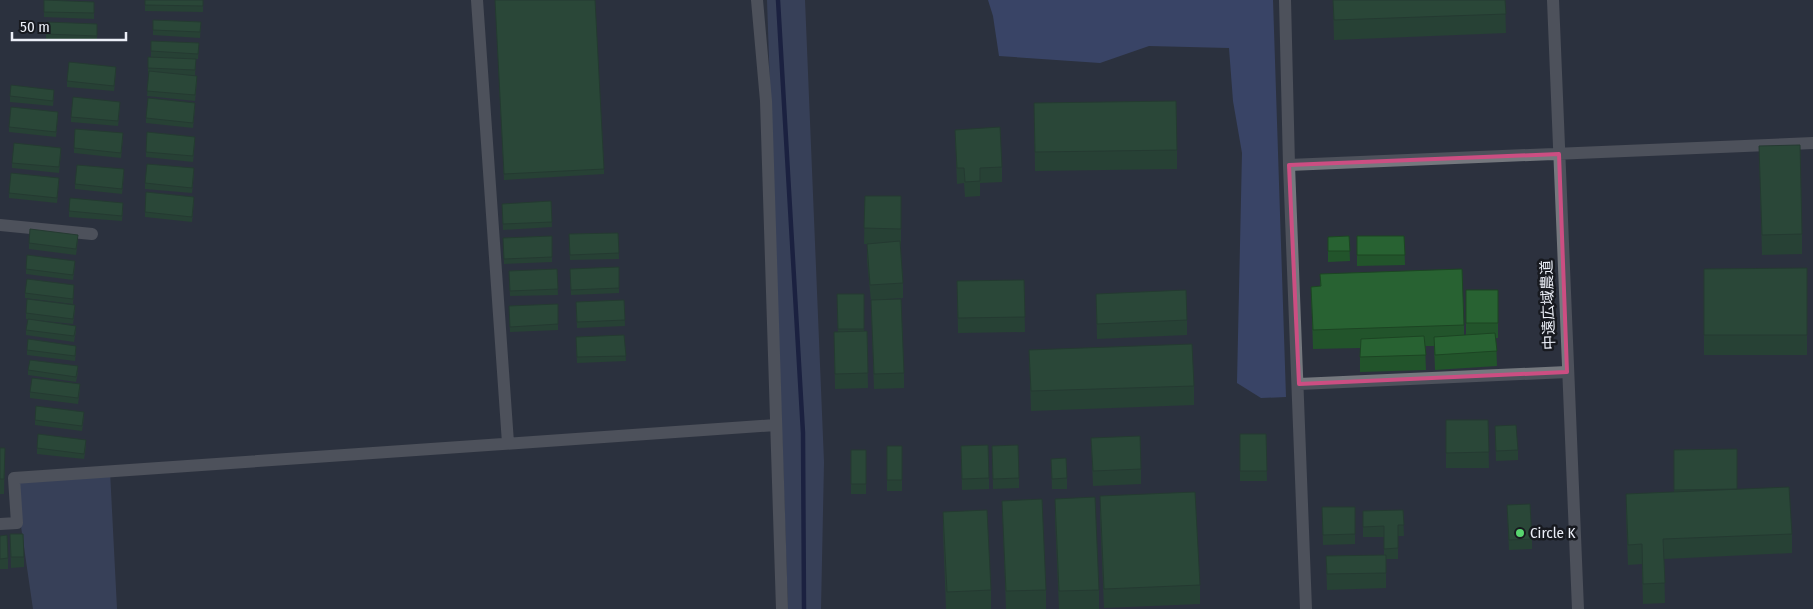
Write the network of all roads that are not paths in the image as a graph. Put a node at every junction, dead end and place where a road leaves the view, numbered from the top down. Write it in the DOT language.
graph roads {
  1 [pos="477,0"];
  2 [pos="757,0"];
  3 [pos="1285,0"];
  4 [pos="1553,0"];
  5 [pos="1813,144"];
  6 [pos="1559,154"];
  7 [pos="1289,165"];
  8 [pos="0,225"];
  9 [pos="92,234"];
  10 [pos="1567,372"];
  11 [pos="1299,384"];
  12 [pos="776,425"];
  13 [pos="508,443"];
  14 [pos="0,524"];
  15 [pos="782,609"];
  16 [pos="1306,609"];
  17 [pos="1578,609"];
  1 -- 13 [label="street"];
  2 -- 12 [label="street"];
  3 -- 7 [label="street"];
  4 -- 6 [label="street, 中遠広域農道"];
  5 -- 6 [label="street"];
  6 -- 7 [label="street"];
  6 -- 10 [label="street, 中遠広域農道"];
  7 -- 11 [label="street"];
  8 -- 9 [label="street"];
  10 -- 11 [label="street"];
  10 -- 17 [label="street, 中遠広域農道"];
  11 -- 16 [label="street"];
  12 -- 13 [label="street"];
  12 -- 15 [label="street"];
  13 -- 14 [label="street"];
}
